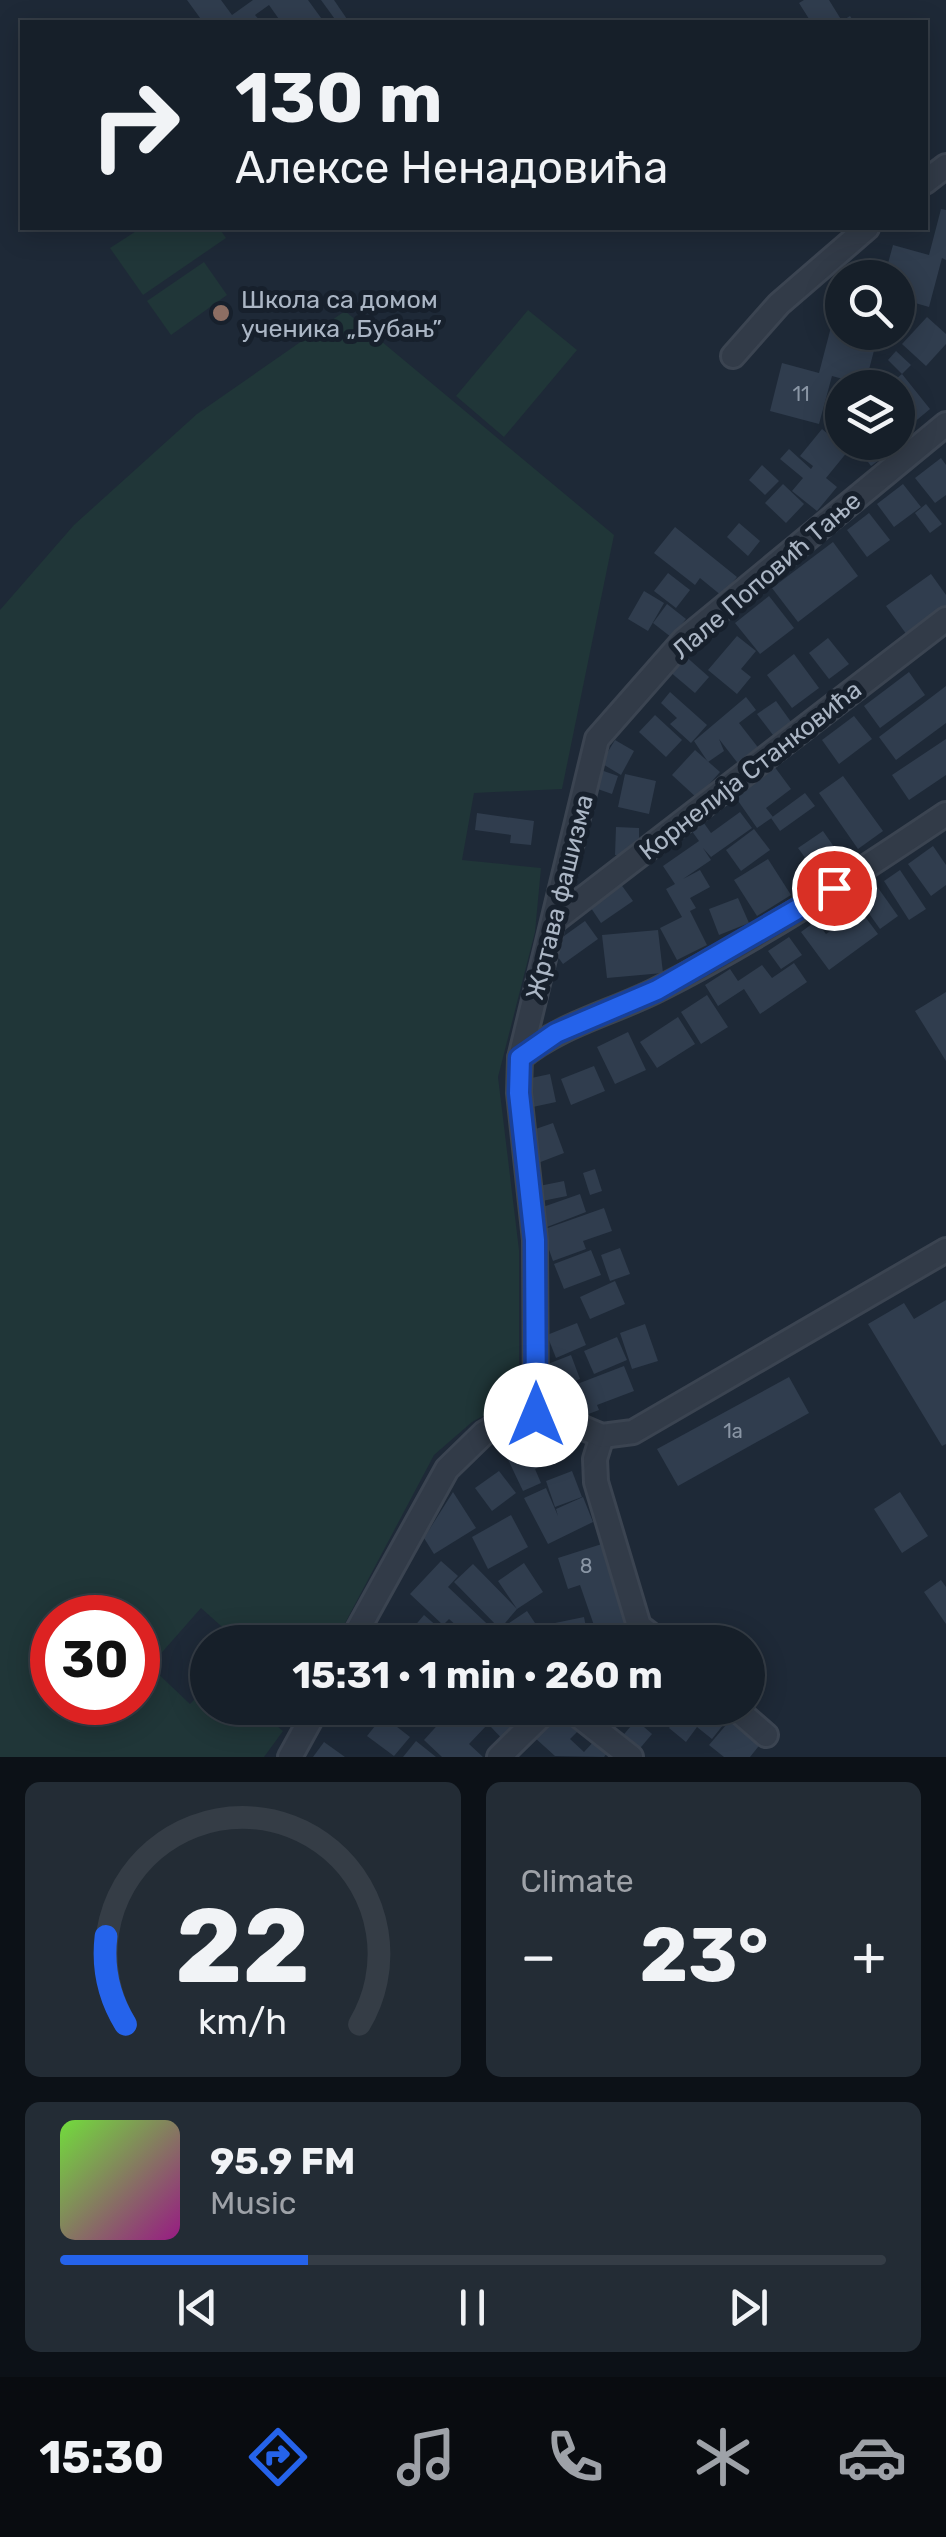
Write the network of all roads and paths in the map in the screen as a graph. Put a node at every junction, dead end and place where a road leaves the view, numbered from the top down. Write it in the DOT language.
graph roads {
  1 [pos="866,230"];
  2 [pos="733,356"];
  3 [pos="946,424"];
  4 [pos="946,619"];
  5 [pos="597,739"];
  6 [pos="946,814"];
  7 [pos="554,921"];
  8 [pos="520,1058"];
  9 [pos="946,1250"];
  10 [pos="536,1415"];
  11 [pos="602,1436"];
  12 [pos="361,1625"];
  13 [pos="639,1625"];
  14 [pos="308,1725"];
  15 [pos="531,1725"];
  16 [pos="591,1725"];
  17 [pos="755,1725"];
  18 [pos="766,1735"];
  19 [pos="290,1757"];
  20 [pos="498,1757"];
  21 [pos="631,1757"];
  1 -- 2 [label="street"];
  3 -- 5 [label="street, Лале Поповић Тање"];
  4 -- 7 [label="street, Корнелија Станковића"];
  5 -- 7 [label="street, Жртава фашизма"];
  6 -- 8 [label="street"];
  7 -- 8 [label="street, Жртава фашизма"];
  8 -- 10 [label="street, Жртава фашизма"];
  9 -- 11 [label="street"];
  10 -- 11 [label="street"];
  10 -- 12 [label="street"];
  11 -- 13 [label="street"];
  14 -- 19 [label="street"];
  15 -- 20 [label="street"];
  16 -- 21 [label="street"];
  17 -- 18 [label="street"];
}
